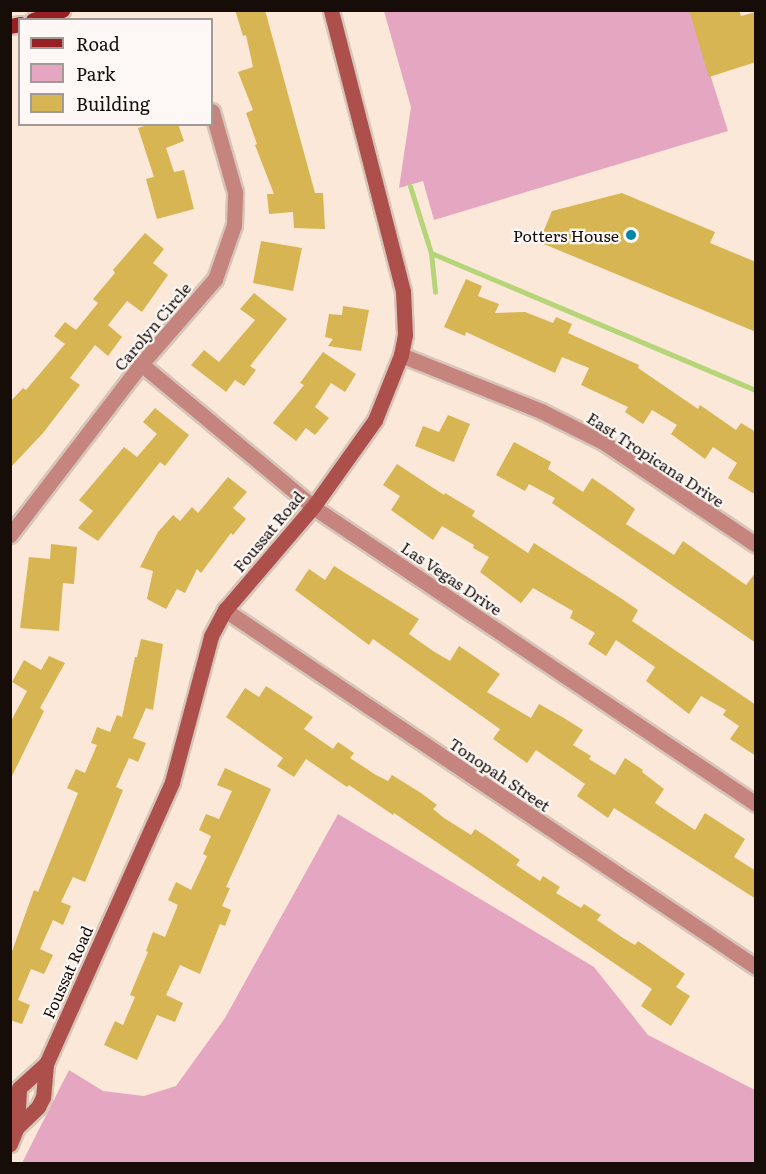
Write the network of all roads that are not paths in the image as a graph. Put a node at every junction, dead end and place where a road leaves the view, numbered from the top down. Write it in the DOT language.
graph roads {
  1 [pos="62,10"];
  2 [pos="332,10"];
  3 [pos="39,18"];
  4 [pos="213,115"];
  5 [pos="401,355"];
  6 [pos="141,364"];
  7 [pos="313,507"];
  8 [pos="10,535"];
  9 [pos="756,545"];
  10 [pos="225,610"];
  11 [pos="756,804"];
  12 [pos="756,967"];
  13 [pos="46,1064"];
  14 [pos="15,1086"];
  15 [pos="17,1128"];
  16 [pos="10,1143"];
  1 -- 3 [label="main road"];
  2 -- 5 [label="main road, Foussat Road"];
  4 -- 6 [label="street, Carolyn Circle"];
  5 -- 7 [label="main road, Foussat Road"];
  5 -- 9 [label="street, East Tropicana Drive"];
  6 -- 7 [label="street, Las Vegas Drive"];
  6 -- 8 [label="street, Carolyn Circle"];
  7 -- 10 [label="main road, Foussat Road"];
  7 -- 11 [label="street, Las Vegas Drive"];
  10 -- 12 [label="street, Tonopah Street"];
  10 -- 13 [label="main road, Foussat Road"];
  13 -- 14 [label="main road, Foussat Road"];
  13 -- 15 [label="main road, Foussat Road"];
  14 -- 15 [label="main road, Foussat Road"];
  15 -- 16 [label="main road, Foussat Road"];
}
